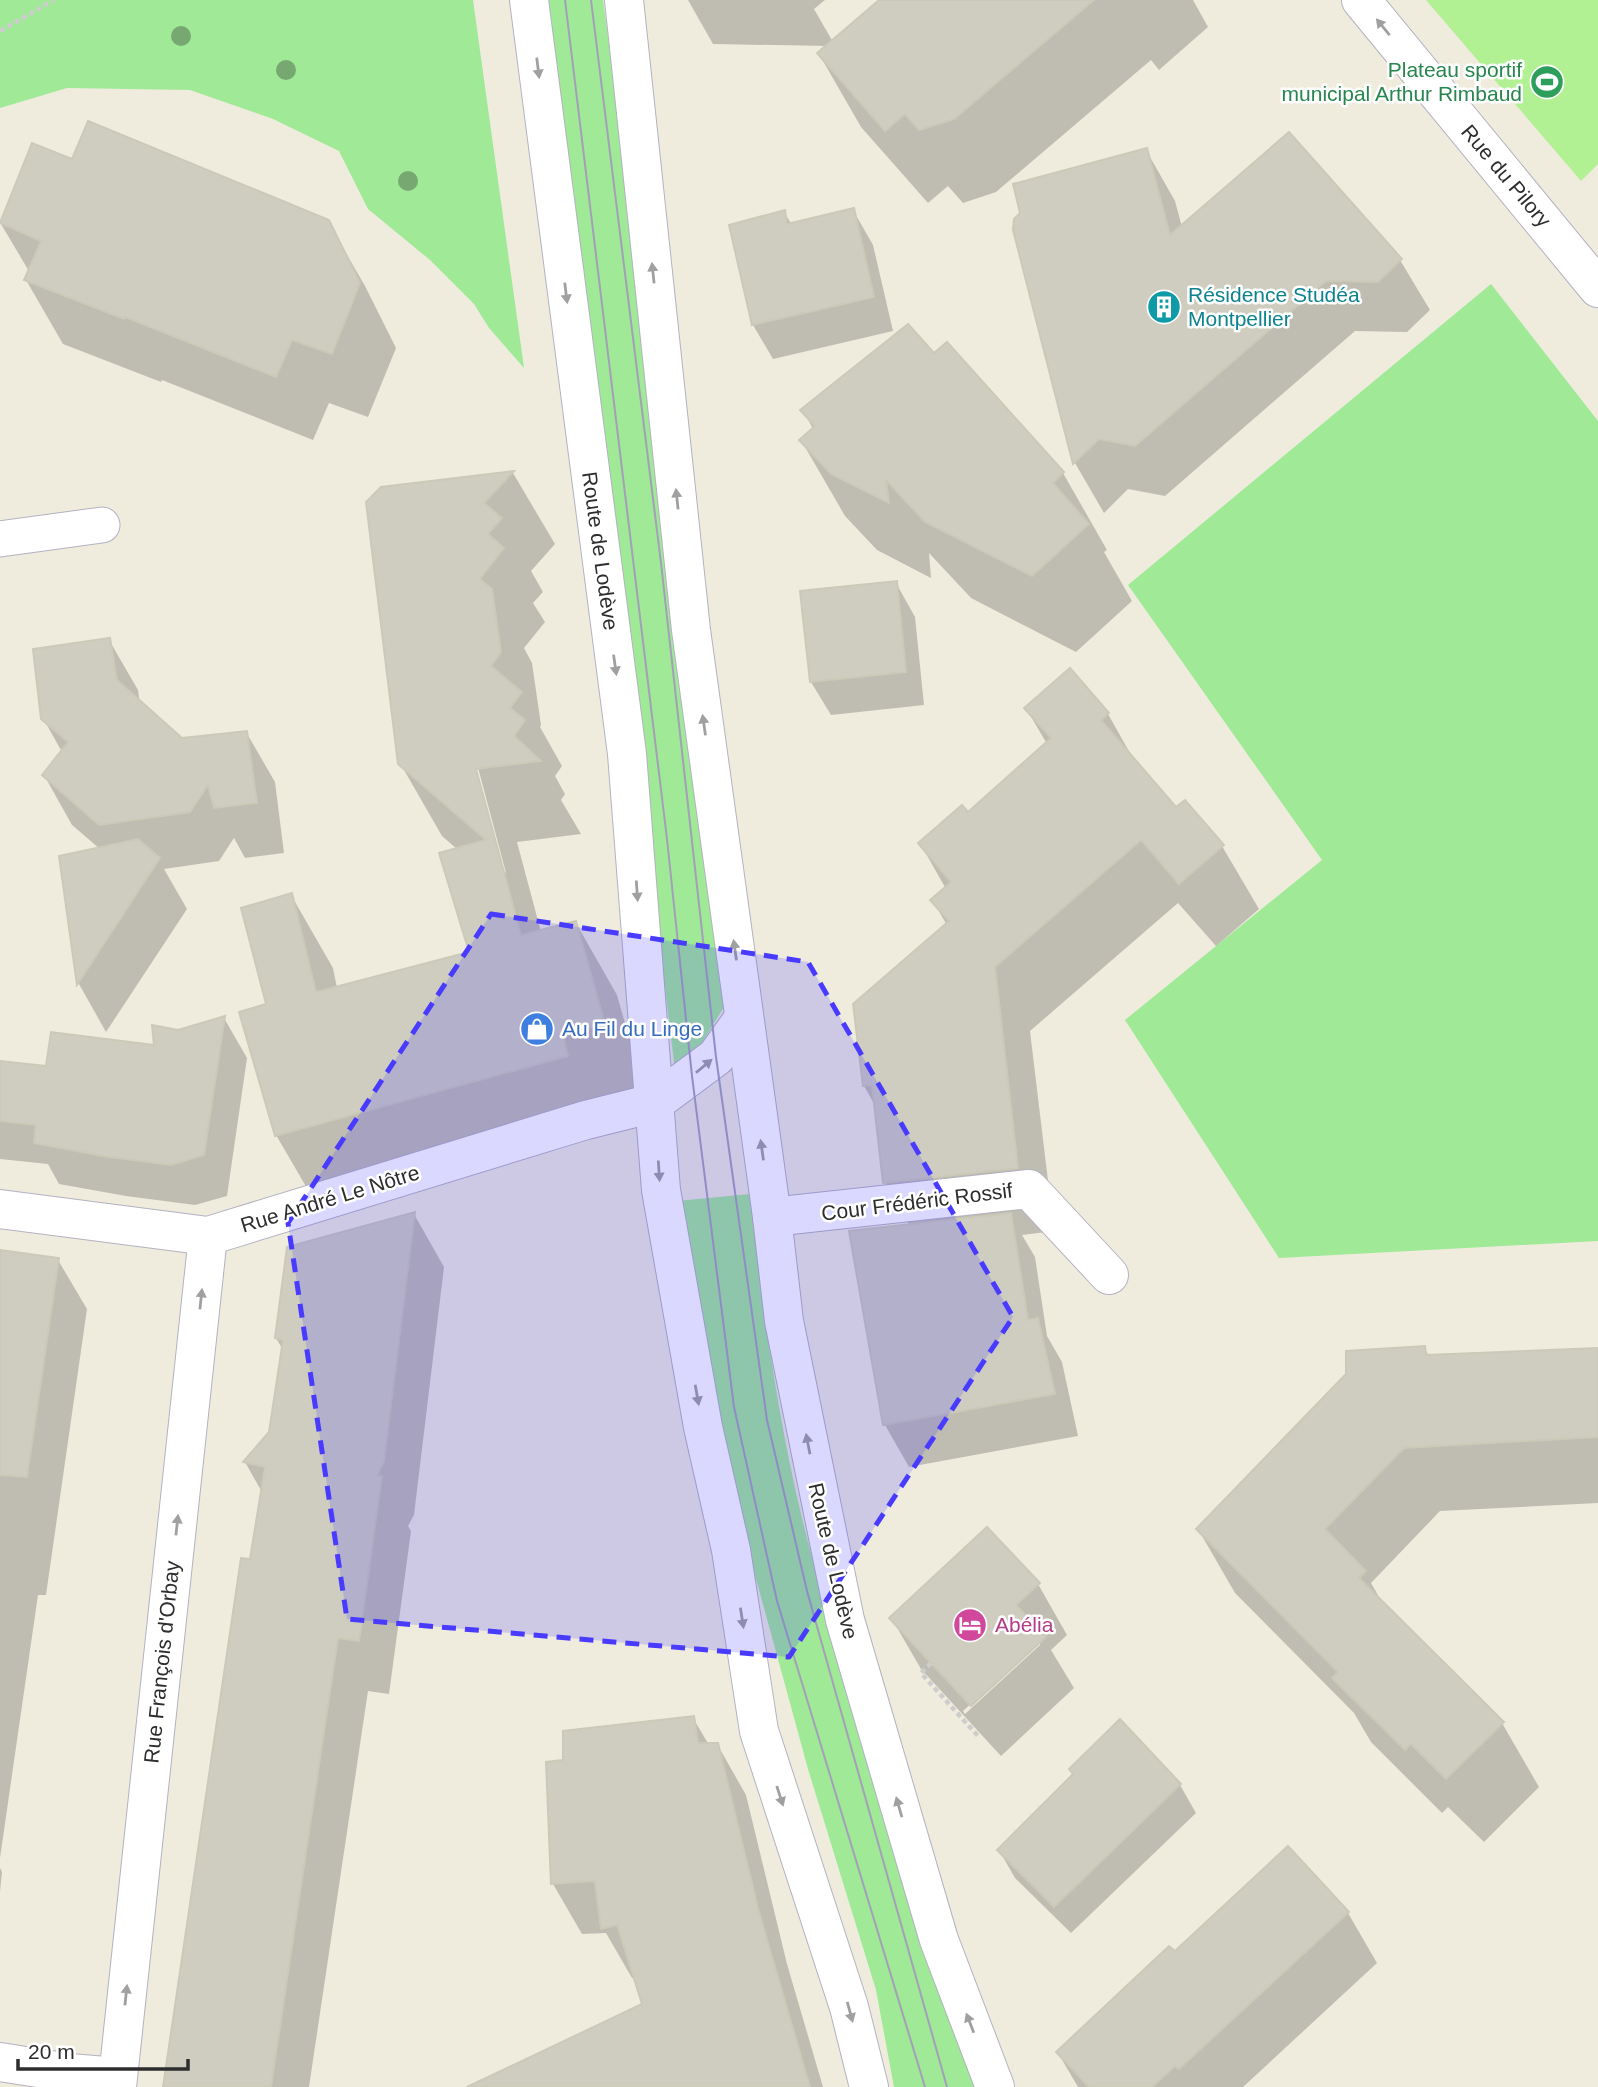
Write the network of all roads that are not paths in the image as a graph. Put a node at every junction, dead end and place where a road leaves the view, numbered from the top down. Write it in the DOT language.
graph roads {
  1 [pos="529,0"];
  2 [pos="624,0"];
  3 [pos="1361,0"];
  4 [pos="1598,288"];
  5 [pos="102,525"];
  6 [pos="0,538"];
  7 [pos="744,1018"];
  8 [pos="654,1103"];
  9 [pos="0,1209"];
  10 [pos="772,1217"];
  11 [pos="208,1236"];
  12 [pos="1109,1275"];
  13 [pos="0,2062"];
  14 [pos="117,2082"];
  15 [pos="869,2087"];
  16 [pos="995,2087"];
  1 -- 8 [label="main road, Route de Lodève, one-way"];
  7 -- 2 [label="main road, Route de Lodève, one-way"];
  4 -- 3 [label="main road, Rue du Pilory, one-way"];
  5 -- 6 [label="lane"];
  8 -- 7 [label="main road, one-way"];
  10 -- 7 [label="main road, Route de Lodève, one-way"];
  8 -- 11 [label="main road, Rue André Le Nôtre"];
  8 -- 15 [label="main road, Route de Lodève, one-way"];
  9 -- 11 [label="main road, Rue André Le Nôtre"];
  10 -- 12 [label="main road, Cour Frédéric Rossif"];
  16 -- 10 [label="main road, Route de Lodève, one-way"];
  14 -- 11 [label="main road, Rue François d'Orbay, one-way"];
  13 -- 14 [label="main road"];
}
